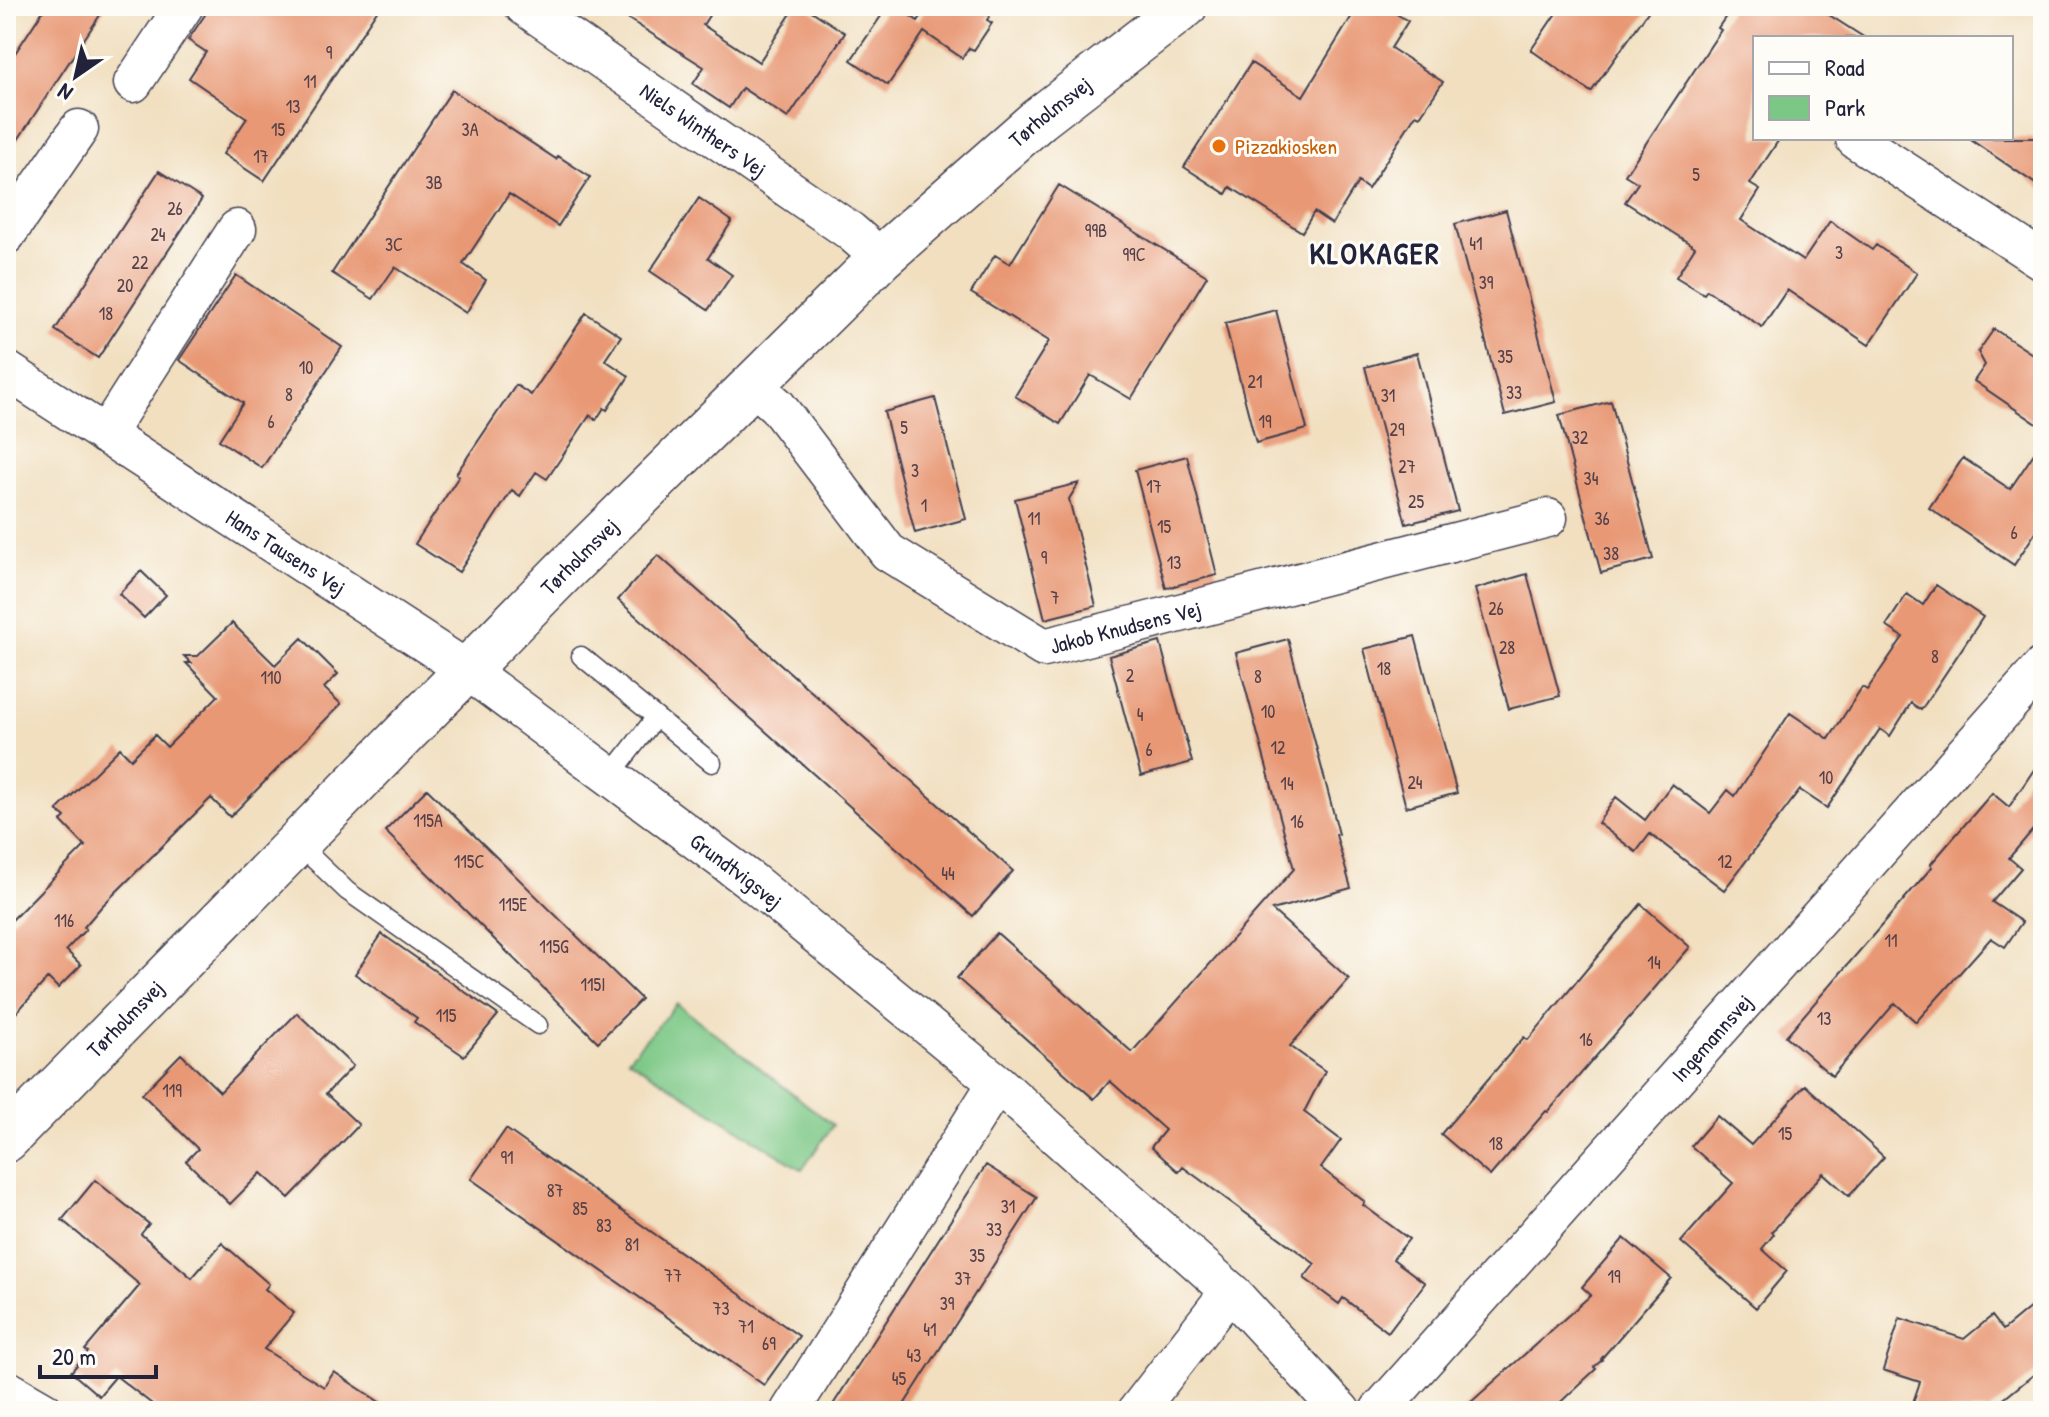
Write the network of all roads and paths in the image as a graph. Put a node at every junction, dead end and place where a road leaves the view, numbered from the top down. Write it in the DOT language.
graph roads {
  1 [pos="184,6"];
  2 [pos="524,6"];
  3 [pos="1185,6"];
  4 [pos="133,83"];
  5 [pos="79,129"];
  6 [pos="1857,140"];
  7 [pos="237,229"];
  8 [pos="6,235"];
  9 [pos="881,258"];
  10 [pos="2043,261"];
  11 [pos="6,370"];
  12 [pos="752,384"];
  13 [pos="105,435"];
  14 [pos="1548,518"];
  15 [pos="581,656"];
  16 [pos="2043,666"];
  17 [pos="467,670"];
  18 [pos="656,717"];
  19 [pos="712,763"];
  20 [pos="610,776"];
  21 [pos="297,843"];
  22 [pos="538,1025"];
  23 [pos="997,1083"];
  24 [pos="6,1140"];
  25 [pos="1230,1291"];
  26 [pos="6,1389"];
  27 [pos="44,1411"];
  28 [pos="790,1411"];
  29 [pos="1137,1411"];
  30 [pos="1341,1411"];
  31 [pos="1379,1411"];
  1 -- 4 [label="street"];
  2 -- 9 [label="street, Niels Winthers Vej"];
  3 -- 9 [label="street, Tørholmsvej"];
  5 -- 8 [label="street"];
  6 -- 10 [label="street"];
  7 -- 13 [label="street"];
  9 -- 12 [label="street, Tørholmsvej"];
  11 -- 13 [label="street, Hans Tausens Vej"];
  12 -- 14 [label="street, Jakob Knudsens Vej"];
  12 -- 17 [label="street, Tørholmsvej"];
  13 -- 17 [label="street, Hans Tausens Vej"];
  15 -- 18 [label="lane"];
  16 -- 31 [label="street, Ingemannsvej"];
  17 -- 20 [label="street, Grundtvigsvej"];
  17 -- 21 [label="street, Tørholmsvej"];
  18 -- 19 [label="lane"];
  18 -- 20 [label="lane"];
  20 -- 23 [label="street, Grundtvigsvej"];
  21 -- 22 [label="lane"];
  21 -- 24 [label="street, Tørholmsvej"];
  23 -- 25 [label="street, Grundtvigsvej"];
  23 -- 28 [label="street"];
  25 -- 29 [label="street"];
  25 -- 30 [label="street, Grundtvigsvej"];
  26 -- 27 [label="street"];
}
